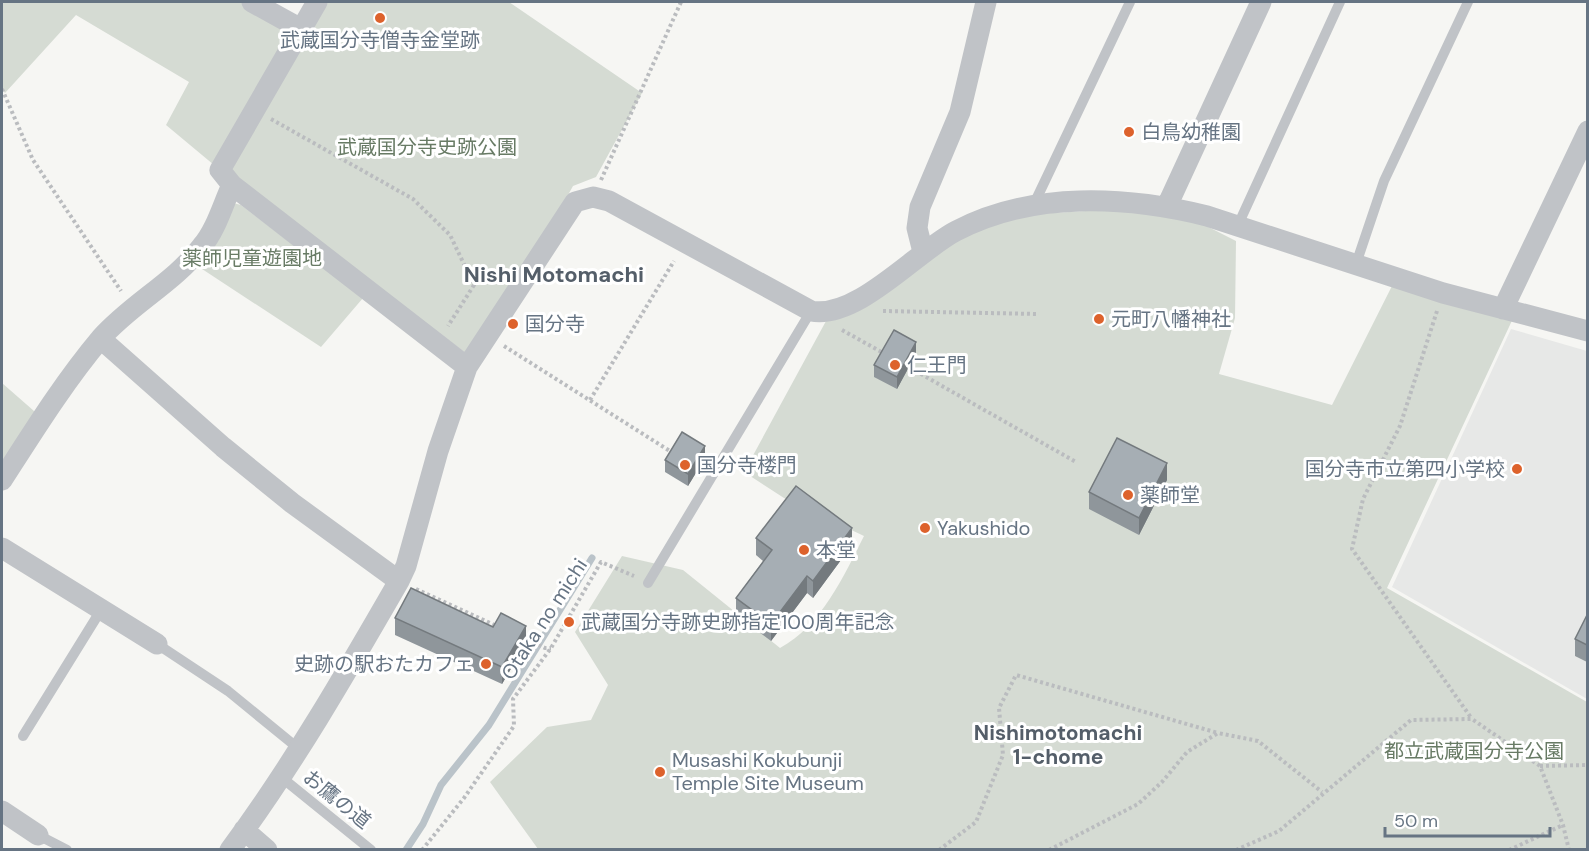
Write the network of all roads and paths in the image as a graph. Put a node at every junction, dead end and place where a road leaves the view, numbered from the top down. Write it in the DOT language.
graph roads {
  1 [pos="252,2"];
  2 [pos="317,2"];
  3 [pos="681,2"];
  4 [pos="986,2"];
  5 [pos="1130,2"];
  6 [pos="1261,2"];
  7 [pos="1340,2"];
  8 [pos="1468,2"];
  9 [pos="301,29"];
  10 [pos="2,88"];
  11 [pos="255,110"];
  12 [pos="1587,131"];
  13 [pos="232,185"];
  14 [pos="593,197"];
  15 [pos="1033,206"];
  16 [pos="1167,206"];
  17 [pos="1238,225"];
  18 [pos="686,242"];
  19 [pos="923,252"];
  20 [pos="1356,264"];
  21 [pos="1443,293"];
  22 [pos="131,307"];
  23 [pos="1503,309"];
  24 [pos="821,310"];
  25 [pos="878,311"];
  26 [pos="1039,314"];
  27 [pos="1587,331"];
  28 [pos="456,332"];
  29 [pos="489,336"];
  30 [pos="101,339"];
  31 [pos="892,359"];
  32 [pos="903,364"];
  33 [pos="467,367"];
  34 [pos="590,400"];
  35 [pos="681,458"];
  36 [pos="1076,462"];
  37 [pos="2,480"];
  38 [pos="2,548"];
  39 [pos="399,581"];
  40 [pos="648,583"];
  41 [pos="101,610"];
  42 [pos="508,631"];
  43 [pos="519,636"];
  44 [pos="157,644"];
  45 [pos="551,648"];
  46 [pos="1472,719"];
  47 [pos="1218,733"];
  48 [pos="23,736"];
  49 [pos="299,749"];
  50 [pos="1587,765"];
  51 [pos="1540,766"];
  52 [pos="281,777"];
  53 [pos="1322,792"];
  54 [pos="2,811"];
  55 [pos="1563,825"];
  56 [pos="244,830"];
  57 [pos="38,835"];
  58 [pos="67,849"];
  59 [pos="230,849"];
  60 [pos="267,849"];
  61 [pos="370,849"];
  62 [pos="422,849"];
  63 [pos="939,849"];
  64 [pos="1049,849"];
  65 [pos="1236,849"];
  66 [pos="1509,849"];
  67 [pos="1569,849"];
  1 -- 9 [label="street"];
  2 -- 9 [label="street"];
  3 -- 14 [label="path"];
  4 -- 19 [label="street"];
  5 -- 15 [label="lane"];
  6 -- 16 [label="street"];
  7 -- 17 [label="lane"];
  8 -- 20 [label="lane"];
  9 -- 11 [label="street"];
  10 -- 22 [label="path"];
  11 -- 13 [label="street"];
  11 -- 28 [label="path"];
  12 -- 23 [label="street"];
  13 -- 22 [label="street"];
  13 -- 33 [label="street"];
  14 -- 18 [label="street"];
  14 -- 29 [label="street"];
  15 -- 16 [label="street"];
  15 -- 19 [label="street"];
  16 -- 17 [label="street"];
  17 -- 20 [label="street"];
  18 -- 24 [label="street"];
  18 -- 34 [label="path"];
  19 -- 24 [label="street"];
  20 -- 21 [label="street"];
  21 -- 23 [label="street"];
  21 -- 46 [label="path"];
  22 -- 30 [label="street"];
  23 -- 27 [label="street"];
  24 -- 31 [label="path"];
  24 -- 40 [label="lane"];
  25 -- 26 [label="path"];
  29 -- 33 [label="street"];
  29 -- 34 [label="path"];
  30 -- 37 [label="street"];
  30 -- 39 [label="street"];
  32 -- 36 [label="path"];
  33 -- 39 [label="street"];
  34 -- 35 [label="path"];
  38 -- 41 [label="street"];
  39 -- 42 [label="path"];
  39 -- 49 [label="street"];
  40 -- 45 [label="path, Otaka no michi"];
  41 -- 44 [label="street"];
  41 -- 48 [label="lane"];
  43 -- 45 [label="path"];
  44 -- 49 [label="lane"];
  45 -- 62 [label="path, Otaka no michi"];
  46 -- 51 [label="path"];
  46 -- 53 [label="path"];
  47 -- 53 [label="path"];
  47 -- 63 [label="path"];
  47 -- 64 [label="path"];
  49 -- 52 [label="street"];
  50 -- 51 [label="path"];
  51 -- 55 [label="path"];
  52 -- 56 [label="street"];
  52 -- 61 [label="lane, お鷹の道"];
  53 -- 65 [label="path"];
  54 -- 57 [label="street"];
  55 -- 66 [label="path"];
  55 -- 67 [label="path"];
  56 -- 59 [label="street"];
  56 -- 60 [label="street"];
  57 -- 58 [label="lane"];
}
